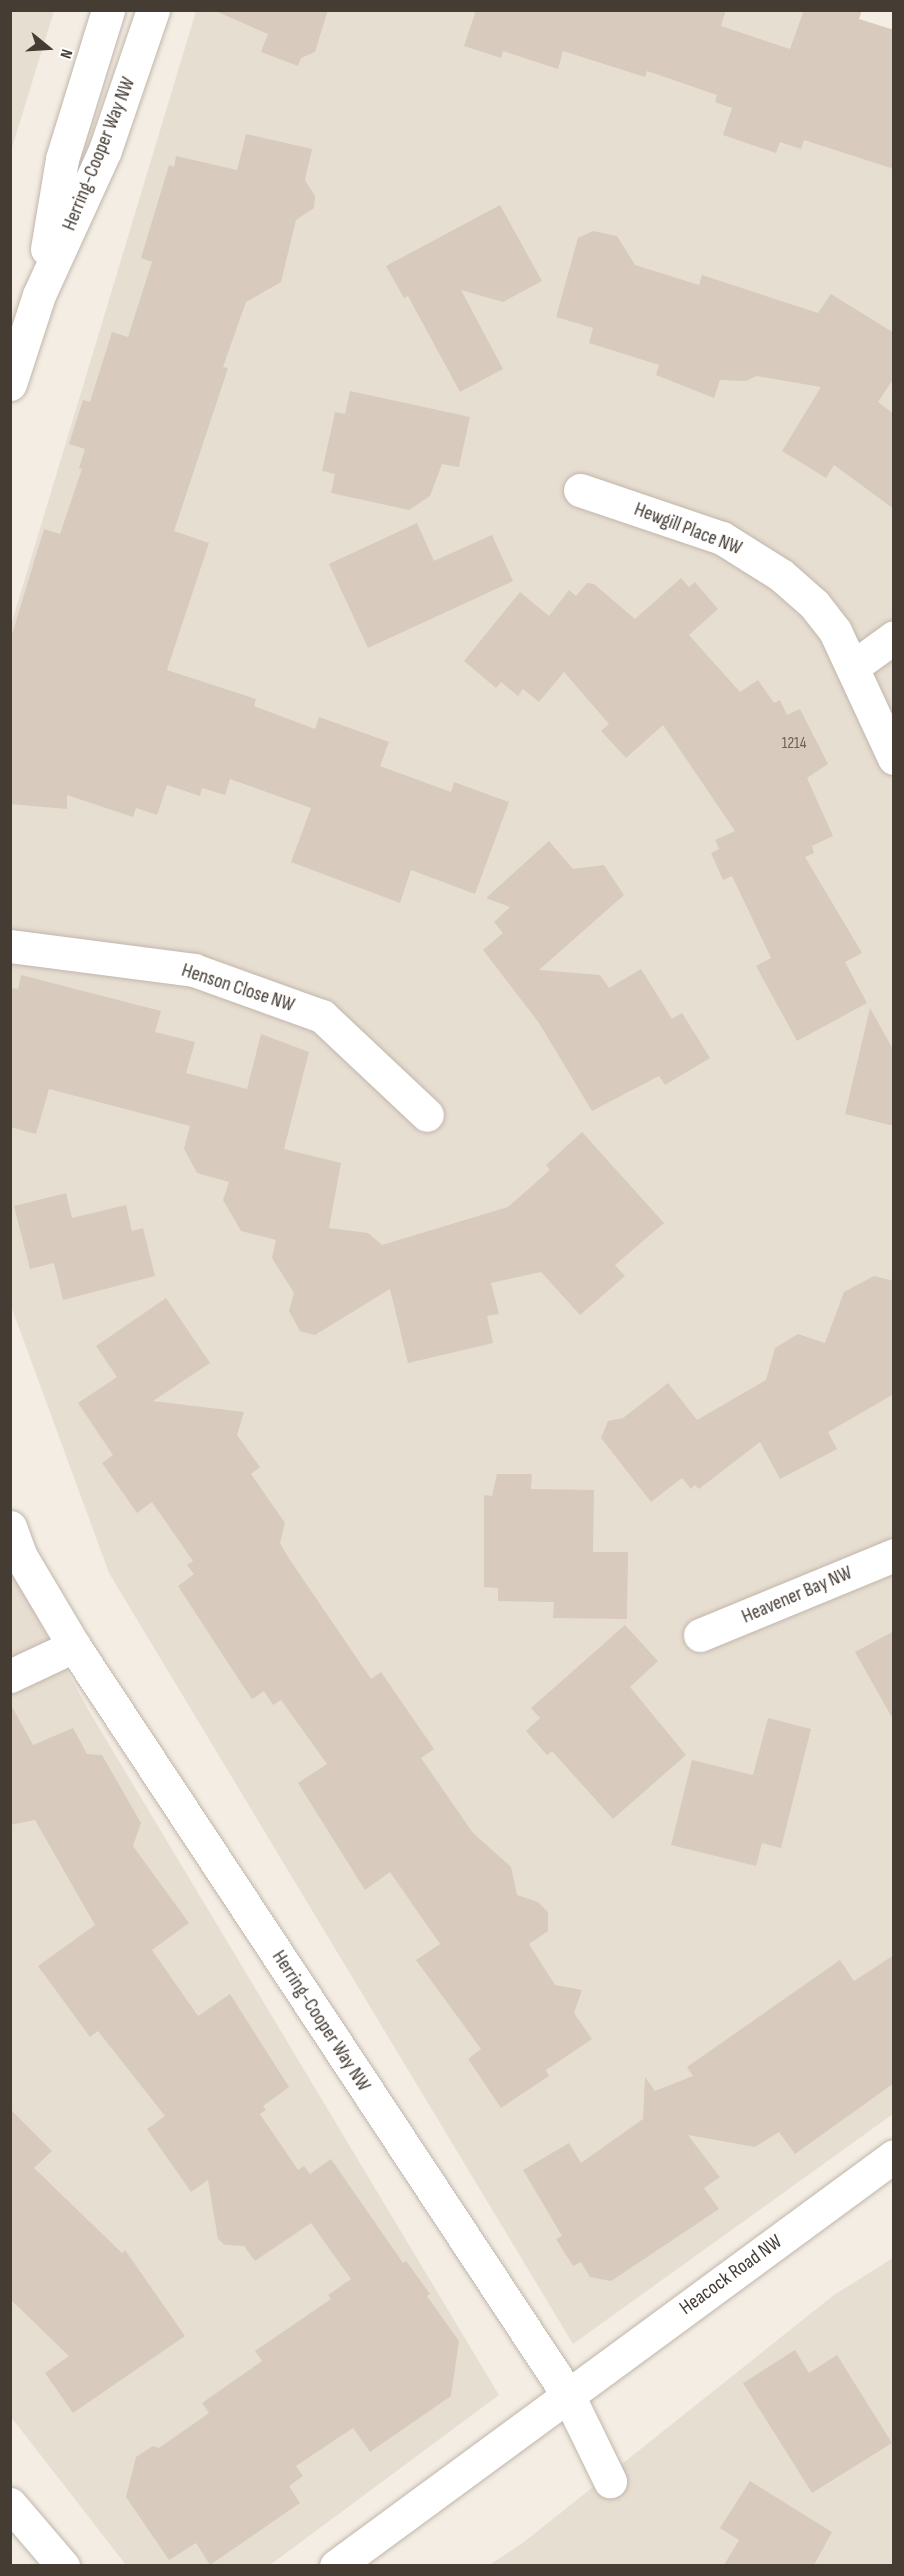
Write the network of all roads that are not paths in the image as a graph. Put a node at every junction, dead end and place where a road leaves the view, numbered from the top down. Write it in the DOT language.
graph roads {
  1 [pos="108,10"];
  2 [pos="153,10"];
  3 [pos="39,295"];
  4 [pos="10,384"];
  5 [pos="580,490"];
  6 [pos="894,637"];
  7 [pos="854,666"];
  8 [pos="894,758"];
  9 [pos="10,946"];
  10 [pos="427,1115"];
  11 [pos="14,1548"];
  12 [pos="894,1555"];
  13 [pos="700,1635"];
  14 [pos="74,1646"];
  15 [pos="10,1676"];
  16 [pos="894,2156"];
  17 [pos="568,2395"];
  18 [pos="610,2481"];
  19 [pos="10,2504"];
  20 [pos="63,2565"];
  21 [pos="336,2565"];
  1 -- 3 [label="street, Herring-Cooper Way NW"];
  2 -- 3 [label="street, Herring-Cooper Way NW"];
  3 -- 4 [label="street, Herring-Cooper Way NW"];
  5 -- 7 [label="street, Hewgill Place NW"];
  6 -- 7 [label="street"];
  7 -- 8 [label="street, Hewgill Place NW"];
  9 -- 10 [label="street, Henson Close NW"];
  11 -- 14 [label="street, Herring-Cooper Way NW"];
  12 -- 13 [label="street, Heavener Bay NW"];
  14 -- 15 [label="street"];
  14 -- 17 [label="street, Herring-Cooper Way NW"];
  16 -- 17 [label="street, Heacock Road NW"];
  17 -- 18 [label="street"];
  17 -- 21 [label="street, Heacock Road NW"];
  19 -- 20 [label="street"];
}
